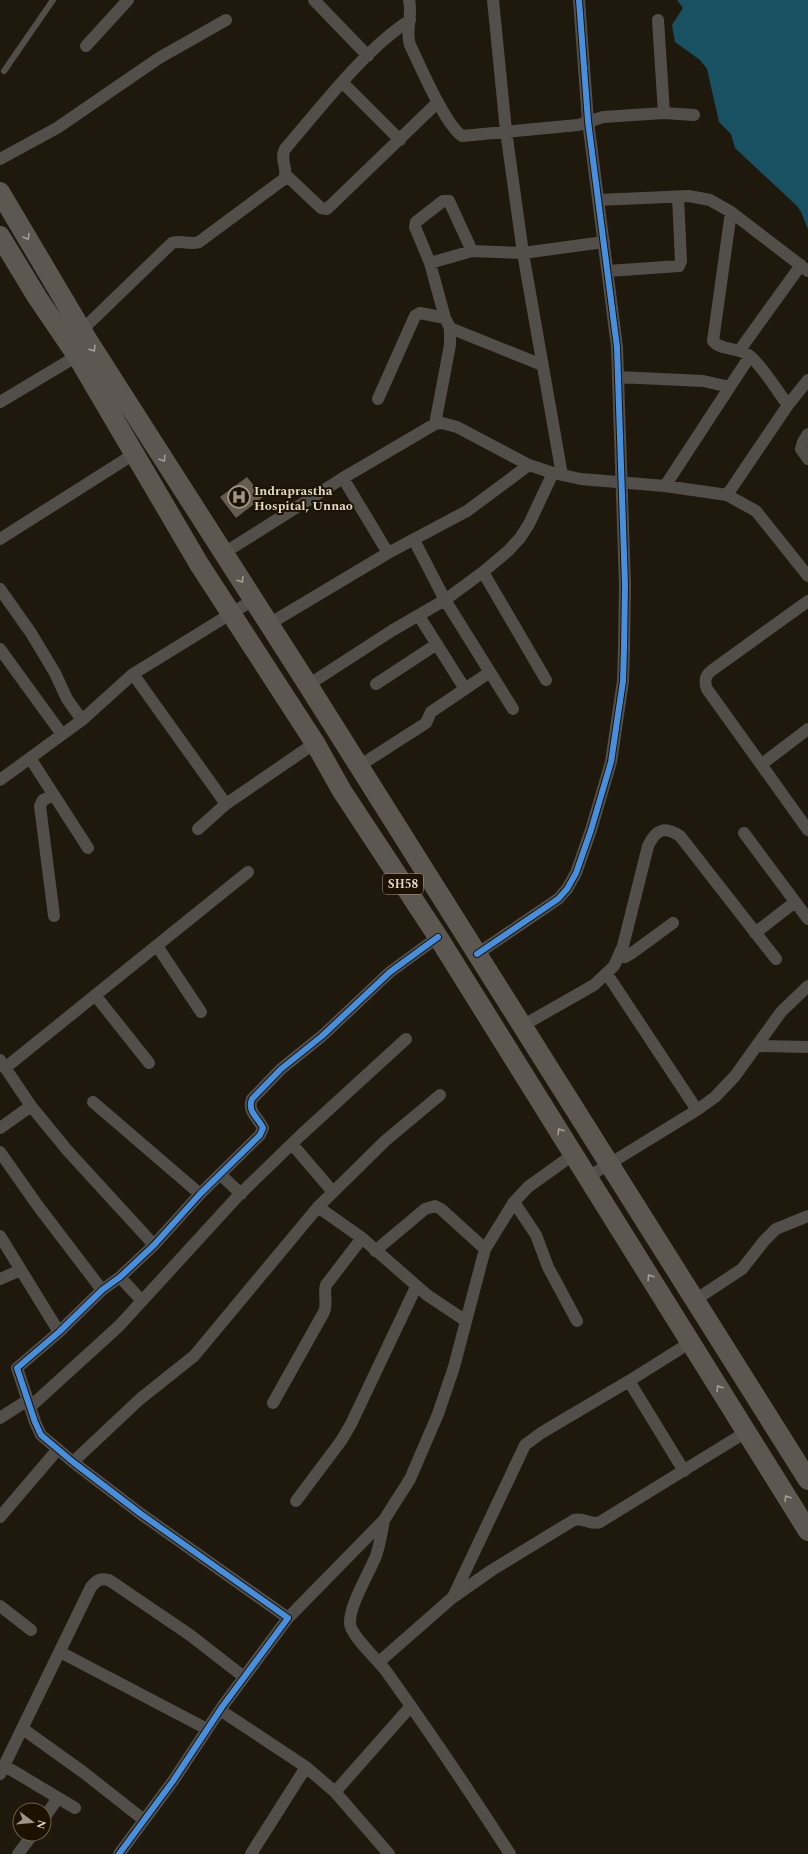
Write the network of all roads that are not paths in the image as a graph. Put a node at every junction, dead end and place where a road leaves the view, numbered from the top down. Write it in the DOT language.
graph roads {
  1 [pos="52,0"];
  2 [pos="128,0"];
  3 [pos="314,0"];
  4 [pos="409,0"];
  5 [pos="493,0"];
  6 [pos="580,0"];
  7 [pos="226,20"];
  8 [pos="410,20"];
  9 [pos="658,20"];
  10 [pos="86,46"];
  11 [pos="368,56"];
  12 [pos="4,71"];
  13 [pos="342,82"];
  14 [pos="438,102"];
  15 [pos="664,114"];
  16 [pos="694,115"];
  17 [pos="588,121"];
  18 [pos="506,131"];
  19 [pos="400,140"];
  20 [pos="0,159"];
  21 [pos="286,175"];
  22 [pos="0,192"];
  23 [pos="678,197"];
  24 [pos="598,200"];
  25 [pos="731,212"];
  26 [pos="6,218"];
  27 [pos="0,236"];
  28 [pos="604,242"];
  29 [pos="472,251"];
  30 [pos="523,253"];
  31 [pos="430,263"];
  32 [pos="805,268"];
  33 [pos="608,271"];
  34 [pos="448,323"];
  35 [pos="82,330"];
  36 [pos="745,353"];
  37 [pos="76,356"];
  38 [pos="542,365"];
  39 [pos="618,377"];
  40 [pos="808,380"];
  41 [pos="730,387"];
  42 [pos="378,399"];
  43 [pos="0,402"];
  44 [pos="788,405"];
  45 [pos="435,424"];
  46 [pos="808,434"];
  47 [pos="134,454"];
  48 [pos="808,459"];
  49 [pos="529,465"];
  50 [pos="558,474"];
  51 [pos="343,478"];
  52 [pos="622,483"];
  53 [pos="665,486"];
  54 [pos="727,495"];
  55 [pos="0,539"];
  56 [pos="414,540"];
  57 [pos="224,553"];
  58 [pos="388,553"];
  59 [pos="484,572"];
  60 [pos="808,576"];
  61 [pos="0,589"];
  62 [pos="253,600"];
  63 [pos="445,600"];
  64 [pos="808,601"];
  65 [pos="232,613"];
  66 [pos="419,616"];
  67 [pos="269,624"];
  68 [pos="437,644"];
  69 [pos="0,649"];
  70 [pos="490,672"];
  71 [pos="133,674"];
  72 [pos="546,680"];
  73 [pos="308,684"];
  74 [pos="376,684"];
  75 [pos="465,690"];
  76 [pos="513,709"];
  77 [pos="82,720"];
  78 [pos="808,729"];
  79 [pos="61,733"];
  80 [pos="315,743"];
  81 [pos="30,758"];
  82 [pos="762,764"];
  83 [pos="359,766"];
  84 [pos="2,773"];
  85 [pos="54,796"];
  86 [pos="226,804"];
  87 [pos="198,828"];
  88 [pos="808,830"];
  89 [pos="744,833"];
  90 [pos="88,848"];
  91 [pos="248,872"];
  92 [pos="795,902"];
  93 [pos="54,916"];
  94 [pos="808,919"];
  95 [pos="673,923"];
  96 [pos="755,933"];
  97 [pos="438,937"];
  98 [pos="157,946"];
  99 [pos="477,954"];
  100 [pos="619,957"];
  101 [pos="776,959"];
  102 [pos="607,974"];
  103 [pos="808,986"];
  104 [pos="95,995"];
  105 [pos="201,1012"];
  106 [pos="522,1026"];
  107 [pos="406,1039"];
  108 [pos="757,1046"];
  109 [pos="808,1047"];
  110 [pos="149,1063"];
  111 [pos="3,1064"];
  112 [pos="440,1095"];
  113 [pos="93,1102"];
  114 [pos="30,1106"];
  115 [pos="697,1110"];
  116 [pos="0,1128"];
  117 [pos="292,1144"];
  118 [pos="0,1152"];
  119 [pos="574,1154"];
  120 [pos="609,1165"];
  121 [pos="220,1174"];
  122 [pos="588,1177"];
  123 [pos="333,1192"];
  124 [pos="200,1194"];
  125 [pos="241,1194"];
  126 [pos="514,1202"];
  127 [pos="318,1207"];
  128 [pos="808,1216"];
  129 [pos="0,1236"];
  130 [pos="362,1238"];
  131 [pos="154,1244"];
  132 [pos="485,1249"];
  133 [pos="375,1250"];
  134 [pos="21,1270"];
  135 [pos="120,1277"];
  136 [pos="0,1278"];
  137 [pos="416,1287"];
  138 [pos="102,1290"];
  139 [pos="695,1300"];
  140 [pos="142,1301"];
  141 [pos="466,1321"];
  142 [pos="577,1321"];
  143 [pos="59,1332"];
  144 [pos="691,1342"];
  145 [pos="629,1381"];
  146 [pos="29,1403"];
  147 [pos="273,1403"];
  148 [pos="0,1418"];
  149 [pos="746,1432"];
  150 [pos="58,1449"];
  151 [pos="73,1462"];
  152 [pos="684,1471"];
  153 [pos="808,1480"];
  154 [pos="296,1501"];
  155 [pos="0,1517"];
  156 [pos="384,1520"];
  157 [pos="808,1531"];
  158 [pos="452,1598"];
  159 [pos="0,1606"];
  160 [pos="288,1618"];
  161 [pos="32,1630"];
  162 [pos="60,1652"];
  163 [pos="379,1662"];
  164 [pos="244,1677"];
  165 [pos="411,1706"];
  166 [pos="220,1710"];
  167 [pos="23,1729"];
  168 [pos="207,1729"];
  169 [pos="306,1767"];
  170 [pos="2,1770"];
  171 [pos="335,1792"];
  172 [pos="58,1798"];
  173 [pos="52,1807"];
  174 [pos="75,1808"];
  175 [pos="144,1820"];
  176 [pos="27,1842"];
  177 [pos="18,1854"];
  178 [pos="119,1854"];
  179 [pos="251,1854"];
  180 [pos="389,1854"];
  181 [pos="510,1854"];
  1 -- 12 [label="lane"];
  2 -- 10 [label="street"];
  3 -- 11 [label="street"];
  4 -- 8 [label="street"];
  5 -- 18 [label="street"];
  6 -- 17 [label="street"];
  7 -- 20 [label="street"];
  8 -- 11 [label="street"];
  8 -- 14 [label="street"];
  9 -- 15 [label="street"];
  11 -- 13 [label="street"];
  13 -- 19 [label="street"];
  13 -- 21 [label="street"];
  14 -- 18 [label="street"];
  14 -- 19 [label="street"];
  15 -- 16 [label="street"];
  15 -- 17 [label="street"];
  17 -- 18 [label="street"];
  17 -- 24 [label="street"];
  18 -- 30 [label="street"];
  19 -- 21 [label="street"];
  21 -- 35 [label="street"];
  22 -- 26 [label="main road, SH58"];
  23 -- 24 [label="street"];
  23 -- 25 [label="street"];
  23 -- 33 [label="street"];
  24 -- 28 [label="street"];
  25 -- 32 [label="street"];
  25 -- 36 [label="street"];
  26 -- 35 [label="main road, SH58, one-way"];
  27 -- 37 [label="main road, SH58"];
  28 -- 30 [label="street"];
  28 -- 33 [label="street"];
  29 -- 30 [label="street"];
  29 -- 31 [label="street"];
  29 -- 31 [label="street"];
  30 -- 38 [label="street"];
  31 -- 34 [label="street"];
  32 -- 36 [label="street"];
  33 -- 39 [label="street"];
  34 -- 38 [label="street"];
  34 -- 42 [label="street"];
  34 -- 45 [label="street"];
  35 -- 57 [label="main road, SH58, one-way"];
  36 -- 41 [label="street"];
  36 -- 44 [label="street"];
  37 -- 43 [label="street"];
  37 -- 47 [label="main road, SH58"];
  38 -- 50 [label="street"];
  39 -- 41 [label="street"];
  39 -- 52 [label="street"];
  40 -- 44 [label="street"];
  41 -- 53 [label="street"];
  44 -- 54 [label="street"];
  45 -- 49 [label="street"];
  45 -- 51 [label="street"];
  46 -- 48 [label="street"];
  47 -- 55 [label="street"];
  47 -- 65 [label="main road, SH58"];
  49 -- 50 [label="street"];
  49 -- 56 [label="street"];
  50 -- 52 [label="street"];
  50 -- 59 [label="street"];
  51 -- 57 [label="street"];
  51 -- 58 [label="street"];
  52 -- 53 [label="street"];
  52 -- 99 [label="street"];
  53 -- 54 [label="street"];
  54 -- 60 [label="street"];
  56 -- 58 [label="street"];
  56 -- 63 [label="street"];
  57 -- 62 [label="main road, SH58, one-way"];
  58 -- 67 [label="street"];
  59 -- 63 [label="street"];
  59 -- 72 [label="street"];
  61 -- 77 [label="street"];
  62 -- 65 [label="street"];
  62 -- 67 [label="main road, SH58"];
  63 -- 66 [label="street"];
  63 -- 70 [label="street"];
  64 -- 82 [label="street"];
  65 -- 71 [label="street"];
  65 -- 80 [label="main road, SH58"];
  66 -- 68 [label="street"];
  66 -- 73 [label="street"];
  67 -- 73 [label="main road, SH58"];
  68 -- 74 [label="street"];
  68 -- 75 [label="street"];
  69 -- 79 [label="street"];
  70 -- 75 [label="street"];
  70 -- 76 [label="street"];
  71 -- 77 [label="street"];
  71 -- 86 [label="street"];
  73 -- 83 [label="main road, SH58"];
  75 -- 83 [label="street"];
  77 -- 79 [label="street"];
  78 -- 82 [label="street"];
  79 -- 81 [label="street"];
  80 -- 86 [label="street"];
  80 -- 97 [label="main road, SH58"];
  81 -- 84 [label="street"];
  81 -- 85 [label="street"];
  82 -- 88 [label="street"];
  83 -- 99 [label="main road, SH58"];
  85 -- 90 [label="street"];
  85 -- 93 [label="street"];
  86 -- 87 [label="street"];
  89 -- 92 [label="street"];
  91 -- 98 [label="street"];
  92 -- 94 [label="street"];
  92 -- 96 [label="street"];
  95 -- 100 [label="street"];
  96 -- 100 [label="street"];
  96 -- 101 [label="street"];
  119 -- 97 [label="main road, SH58, one-way"];
  97 -- 121 [label="street"];
  98 -- 104 [label="street"];
  98 -- 105 [label="street"];
  99 -- 106 [label="main road, SH58"];
  100 -- 102 [label="street"];
  102 -- 106 [label="street"];
  102 -- 115 [label="street"];
  103 -- 108 [label="street"];
  104 -- 110 [label="street"];
  104 -- 111 [label="street"];
  106 -- 120 [label="main road, SH58"];
  107 -- 117 [label="street"];
  108 -- 109 [label="street"];
  108 -- 115 [label="street"];
  111 -- 114 [label="street"];
  112 -- 123 [label="street"];
  113 -- 124 [label="street"];
  114 -- 116 [label="street"];
  114 -- 131 [label="street"];
  115 -- 120 [label="street"];
  117 -- 123 [label="street"];
  117 -- 125 [label="street"];
  118 -- 138 [label="street"];
  119 -- 122 [label="main road, SH58"];
  119 -- 126 [label="street"];
  120 -- 122 [label="street"];
  120 -- 139 [label="main road, SH58"];
  121 -- 124 [label="street"];
  121 -- 125 [label="street"];
  144 -- 122 [label="main road, SH58, one-way"];
  123 -- 127 [label="street"];
  124 -- 131 [label="street"];
  125 -- 140 [label="street"];
  126 -- 132 [label="street"];
  126 -- 142 [label="street"];
  127 -- 130 [label="street"];
  127 -- 151 [label="street"];
  128 -- 139 [label="street"];
  129 -- 134 [label="street"];
  130 -- 133 [label="street"];
  130 -- 147 [label="street"];
  131 -- 135 [label="street"];
  132 -- 133 [label="street"];
  132 -- 141 [label="street"];
  133 -- 137 [label="street"];
  134 -- 136 [label="street"];
  134 -- 143 [label="street"];
  135 -- 138 [label="street"];
  135 -- 140 [label="street"];
  137 -- 141 [label="street"];
  137 -- 154 [label="street"];
  138 -- 143 [label="street"];
  139 -- 153 [label="main road, SH58"];
  140 -- 146 [label="street"];
  141 -- 156 [label="street"];
  143 -- 146 [label="street"];
  144 -- 145 [label="street"];
  149 -- 144 [label="main road, SH58, one-way"];
  145 -- 152 [label="street"];
  145 -- 158 [label="street"];
  146 -- 148 [label="street"];
  146 -- 150 [label="street"];
  149 -- 152 [label="street"];
  157 -- 149 [label="main road, SH58, one-way"];
  150 -- 151 [label="street"];
  150 -- 155 [label="street"];
  151 -- 160 [label="street"];
  152 -- 158 [label="street"];
  156 -- 160 [label="street"];
  156 -- 163 [label="street"];
  158 -- 163 [label="street"];
  159 -- 161 [label="street"];
  160 -- 164 [label="street"];
  162 -- 164 [label="street"];
  162 -- 167 [label="street"];
  162 -- 168 [label="street"];
  163 -- 165 [label="street"];
  164 -- 166 [label="street"];
  165 -- 171 [label="street"];
  165 -- 181 [label="street"];
  166 -- 168 [label="street"];
  166 -- 169 [label="street"];
  167 -- 170 [label="street"];
  167 -- 175 [label="street"];
  168 -- 175 [label="street"];
  169 -- 171 [label="street"];
  169 -- 179 [label="street"];
  170 -- 172 [label="street"];
  171 -- 180 [label="street"];
  172 -- 173 [label="street"];
  172 -- 174 [label="street"];
  175 -- 178 [label="street"];
  176 -- 177 [label="street"];
}
